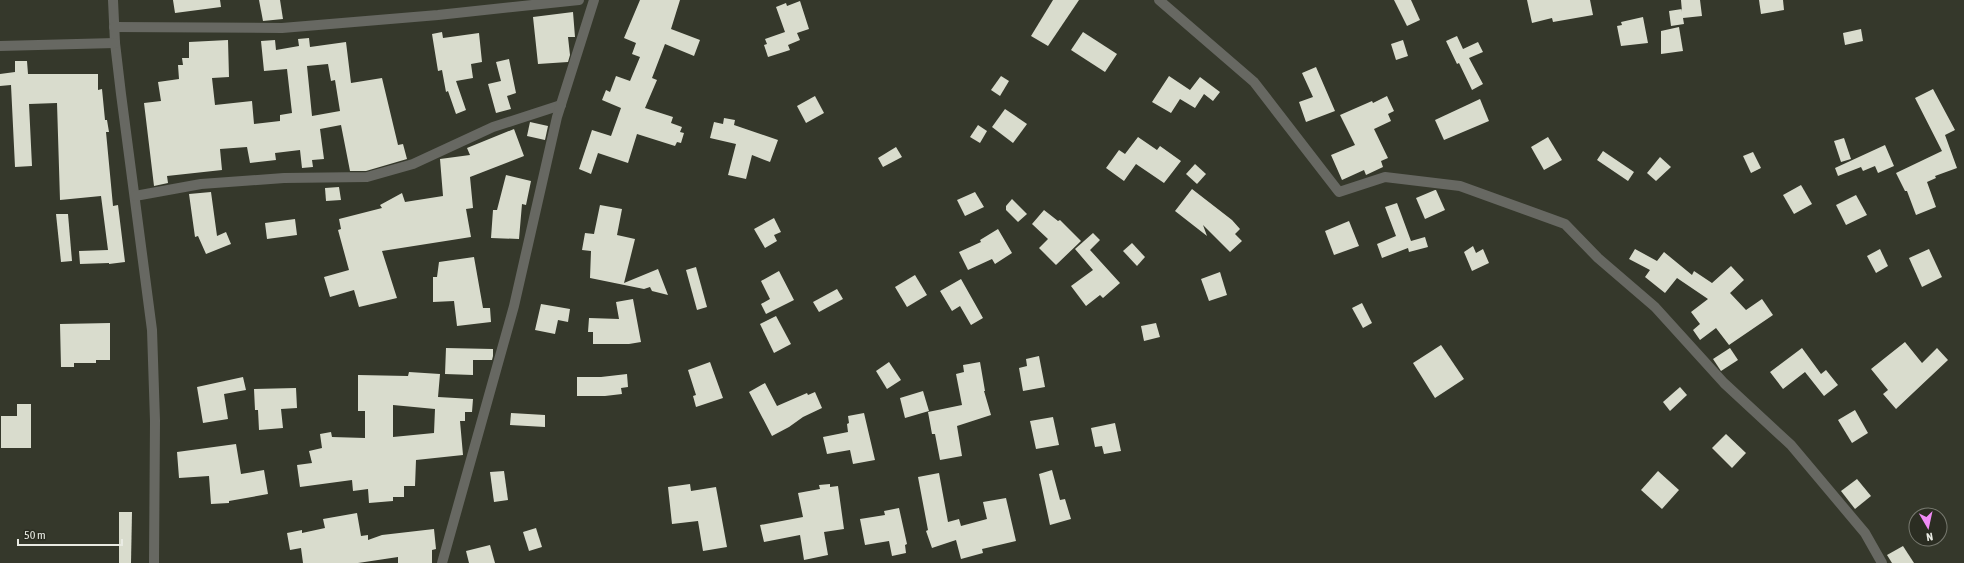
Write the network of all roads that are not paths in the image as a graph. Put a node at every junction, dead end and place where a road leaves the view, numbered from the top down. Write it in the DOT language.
graph roads {
  1 [pos="113,0"];
  2 [pos="579,0"];
  3 [pos="594,0"];
  4 [pos="1159,0"];
  5 [pos="114,27"];
  6 [pos="115,43"];
  7 [pos="0,46"];
  8 [pos="561,105"];
  9 [pos="134,196"];
  10 [pos="154,563"];
  11 [pos="442,563"];
  12 [pos="1882,563"];
  1 -- 5 [label="street"];
  2 -- 5 [label="street"];
  3 -- 8 [label="street"];
  4 -- 12 [label="street"];
  5 -- 6 [label="street"];
  6 -- 7 [label="street"];
  6 -- 9 [label="street"];
  8 -- 9 [label="street"];
  8 -- 11 [label="street"];
  9 -- 10 [label="street"];
}
